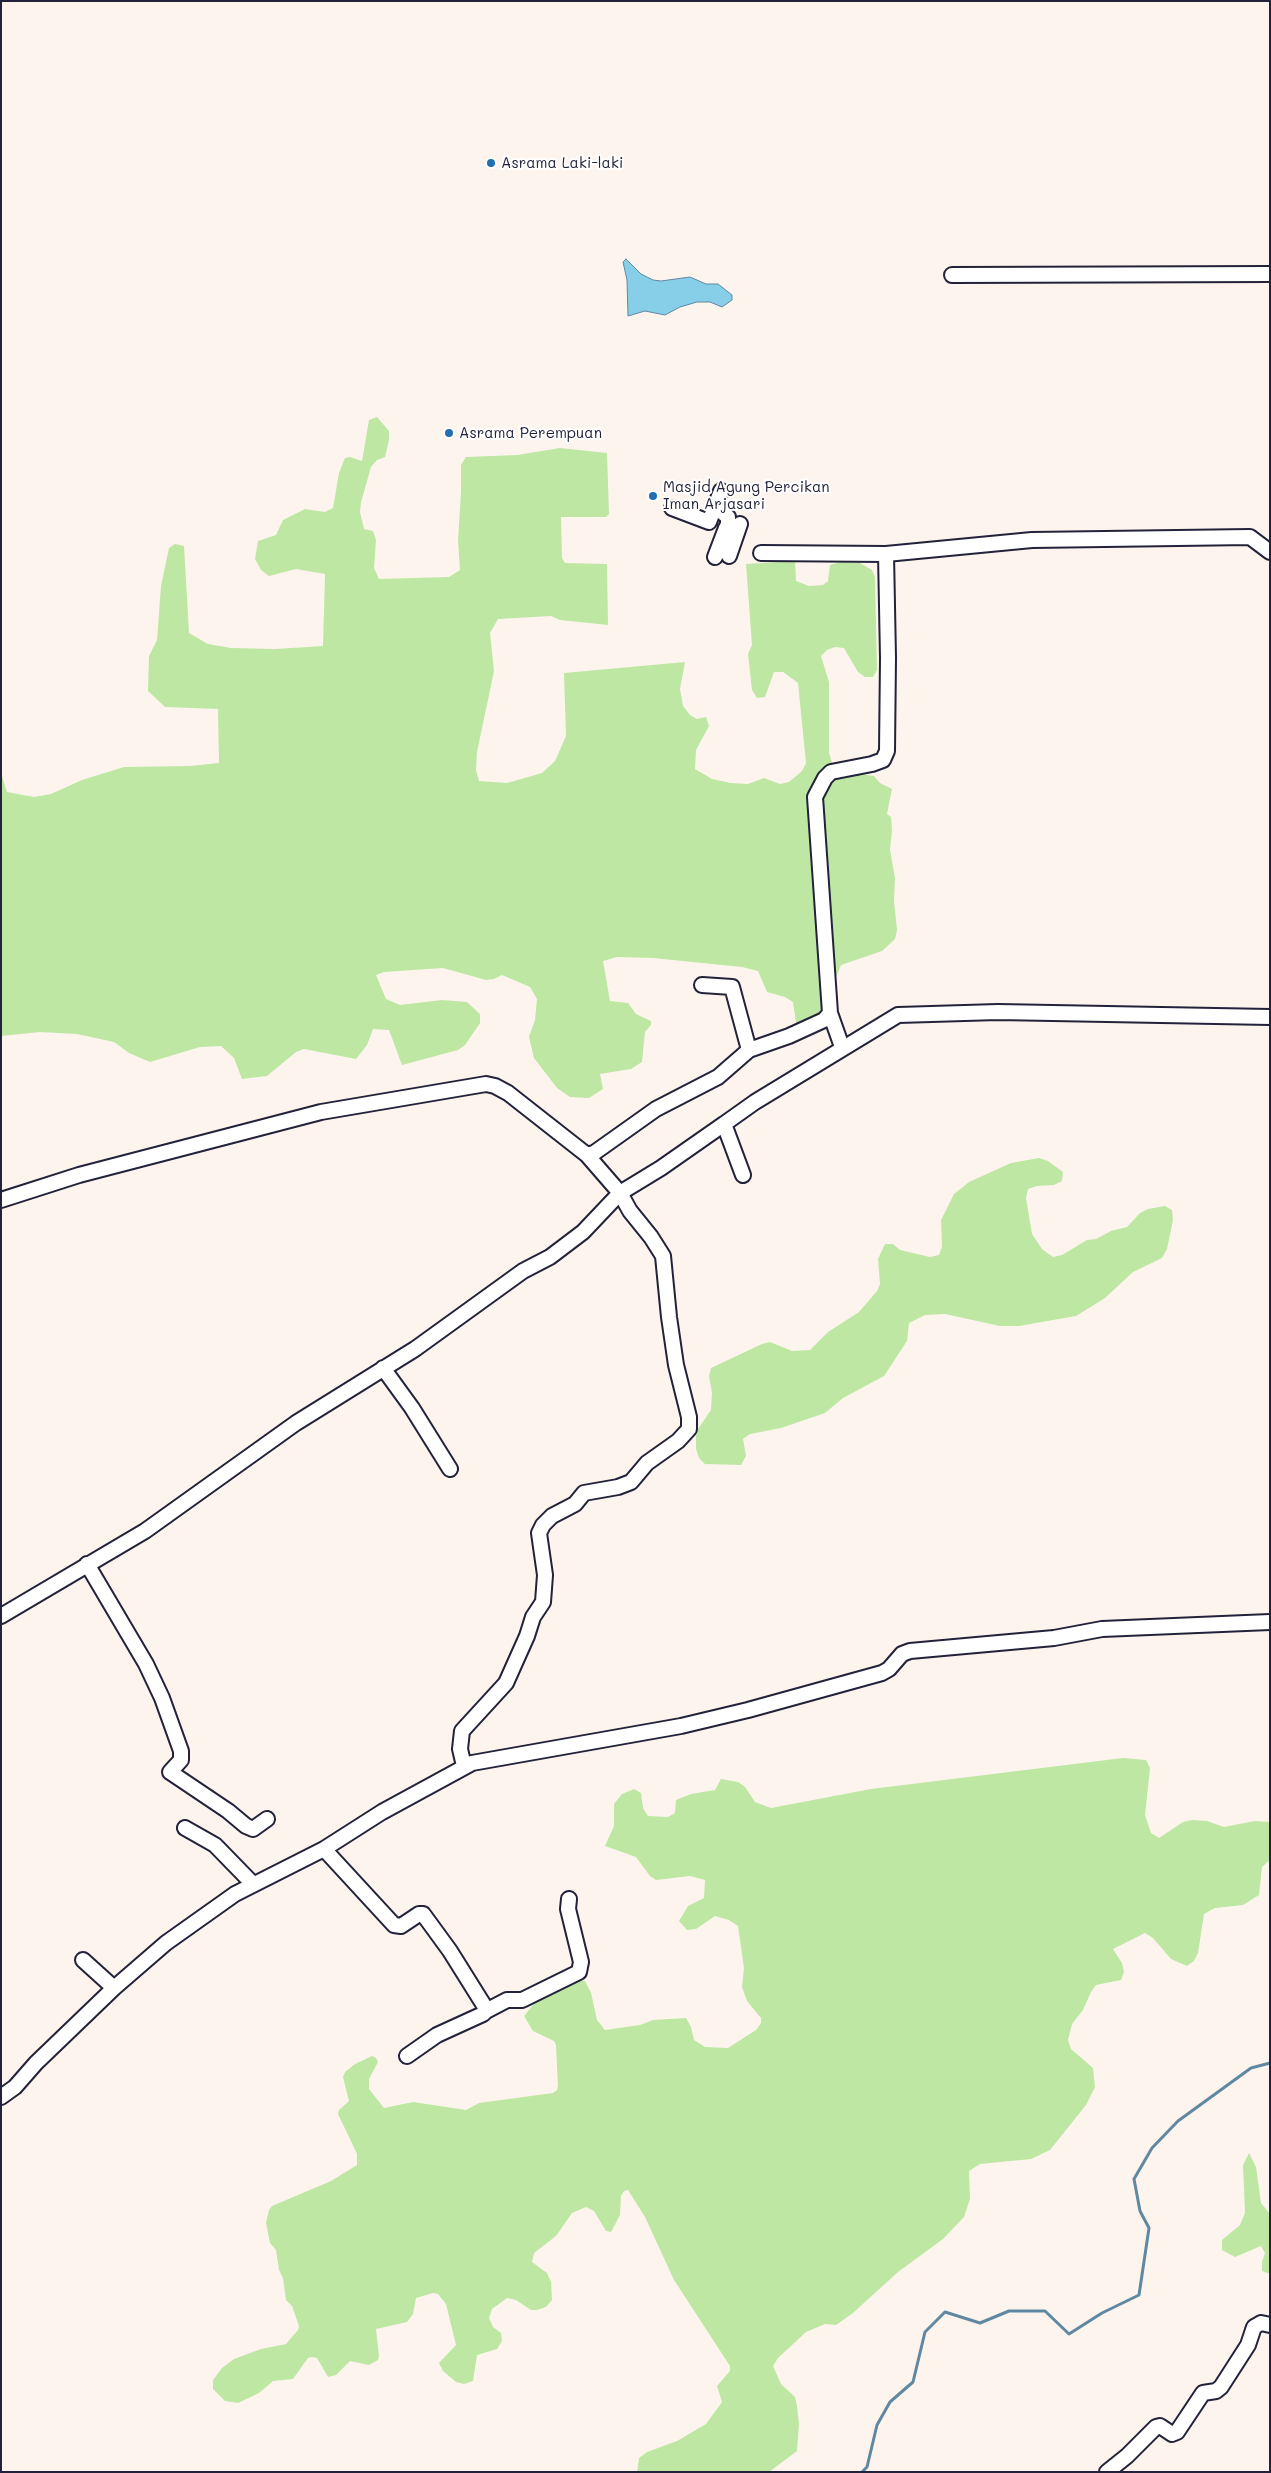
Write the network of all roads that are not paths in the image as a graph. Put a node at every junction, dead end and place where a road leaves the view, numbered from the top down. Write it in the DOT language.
graph roads {
  1 [pos="1270,274"];
  2 [pos="952,275"];
  3 [pos="721,491"];
  4 [pos="672,508"];
  5 [pos="1270,552"];
  6 [pos="761,553"];
  7 [pos="886,554"];
  8 [pos="702,985"];
  9 [pos="830,1013"];
  10 [pos="1270,1017"];
  11 [pos="842,1047"];
  12 [pos="749,1050"];
  13 [pos="724,1124"];
  14 [pos="587,1155"];
  15 [pos="743,1175"];
  16 [pos="620,1193"];
  17 [pos="1,1200"];
  18 [pos="383,1368"];
  19 [pos="450,1469"];
  20 [pos="87,1564"];
  21 [pos="1,1616"];
  22 [pos="1270,1622"];
  23 [pos="464,1766"];
  24 [pos="268,1819"];
  25 [pos="185,1828"];
  26 [pos="324,1849"];
  27 [pos="253,1884"];
  28 [pos="569,1899"];
  29 [pos="83,1960"];
  30 [pos="114,1988"];
  31 [pos="486,2011"];
  32 [pos="407,2056"];
  33 [pos="1,2098"];
  34 [pos="1270,2325"];
  35 [pos="1107,2472"];
  1 -- 2 [label="street"];
  3 -- 4 [label="street"];
  5 -- 7 [label="street"];
  6 -- 7 [label="street"];
  7 -- 9 [label="street"];
  8 -- 12 [label="street"];
  9 -- 11 [label="street"];
  9 -- 12 [label="street"];
  10 -- 11 [label="street"];
  11 -- 13 [label="street"];
  12 -- 14 [label="street"];
  13 -- 15 [label="street"];
  13 -- 16 [label="street"];
  14 -- 16 [label="street"];
  14 -- 17 [label="street"];
  16 -- 18 [label="street"];
  16 -- 23 [label="street"];
  18 -- 19 [label="street"];
  18 -- 20 [label="street"];
  20 -- 21 [label="street"];
  20 -- 24 [label="street"];
  22 -- 23 [label="street"];
  23 -- 26 [label="street"];
  25 -- 27 [label="street"];
  26 -- 27 [label="street"];
  26 -- 31 [label="street"];
  27 -- 30 [label="street"];
  28 -- 31 [label="street"];
  29 -- 30 [label="street"];
  30 -- 33 [label="street"];
  31 -- 32 [label="street"];
  34 -- 35 [label="street"];
}
